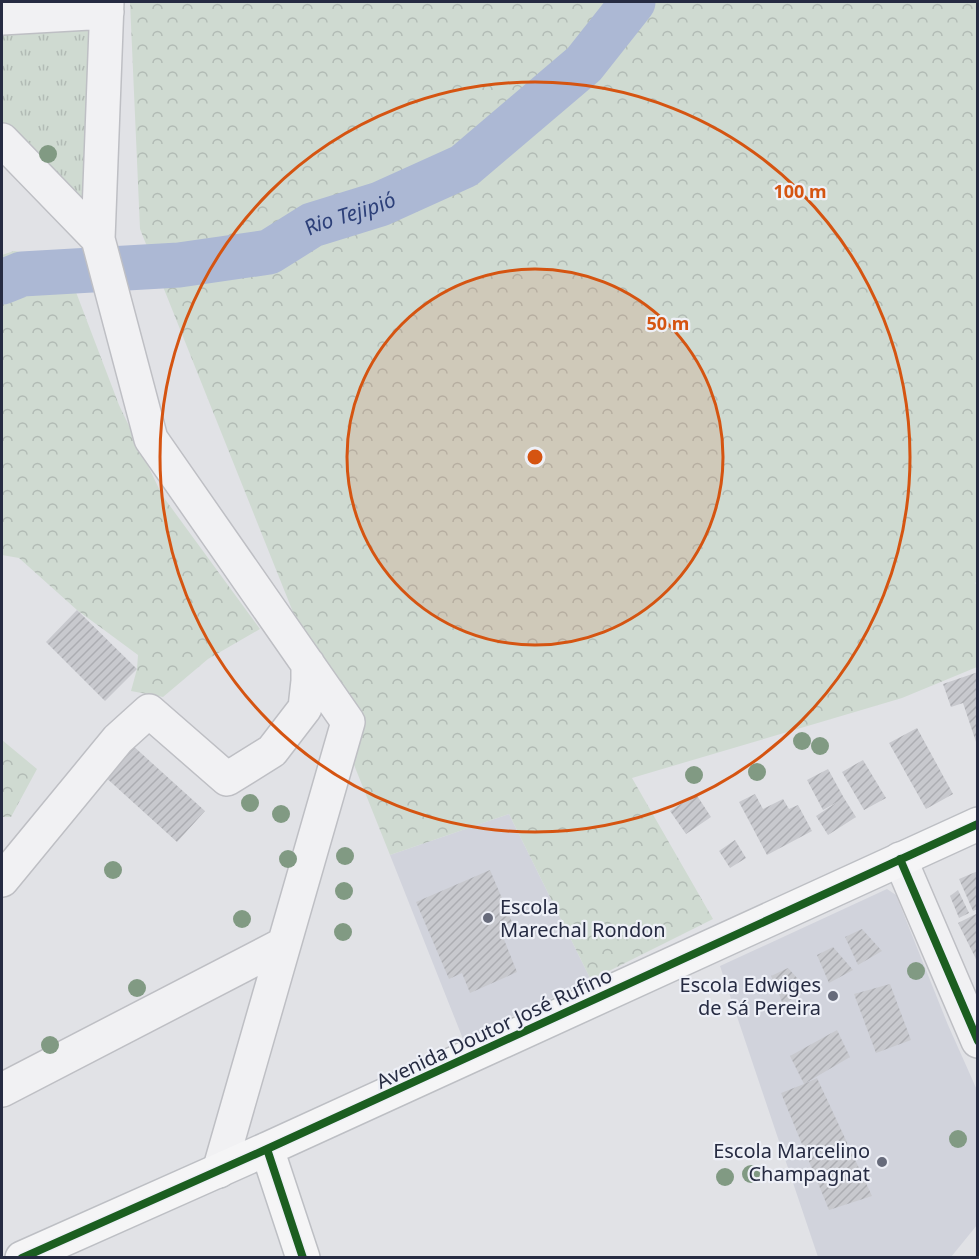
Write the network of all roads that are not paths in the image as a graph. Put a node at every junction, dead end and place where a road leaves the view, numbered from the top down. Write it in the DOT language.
graph roads {
  1 [pos="107,7"];
  2 [pos="2,18"];
  3 [pos="2,140"];
  4 [pos="98,240"];
  5 [pos="308,664"];
  6 [pos="978,824"];
  7 [pos="900,859"];
  8 [pos="2,880"];
  9 [pos="284,944"];
  10 [pos="978,1041"];
  11 [pos="2,1090"];
  12 [pos="267,1149"];
  13 [pos="219,1171"];
  14 [pos="22,1257"];
  15 [pos="303,1257"];
  1 -- 2 [label="street"];
  1 -- 4 [label="street"];
  3 -- 4 [label="street"];
  4 -- 5 [label="street"];
  5 -- 8 [label="street"];
  5 -- 9 [label="street"];
  6 -- 7 [label="main road, Avenida Doutor José Rufino"];
  7 -- 10 [label="street"];
  7 -- 12 [label="main road, Avenida Doutor José Rufino"];
  9 -- 11 [label="street"];
  9 -- 13 [label="street"];
  12 -- 13 [label="main road, Avenida Doutor José Rufino"];
  12 -- 15 [label="main road"];
  13 -- 14 [label="main road, Avenida Doutor José Rufino"];
}
